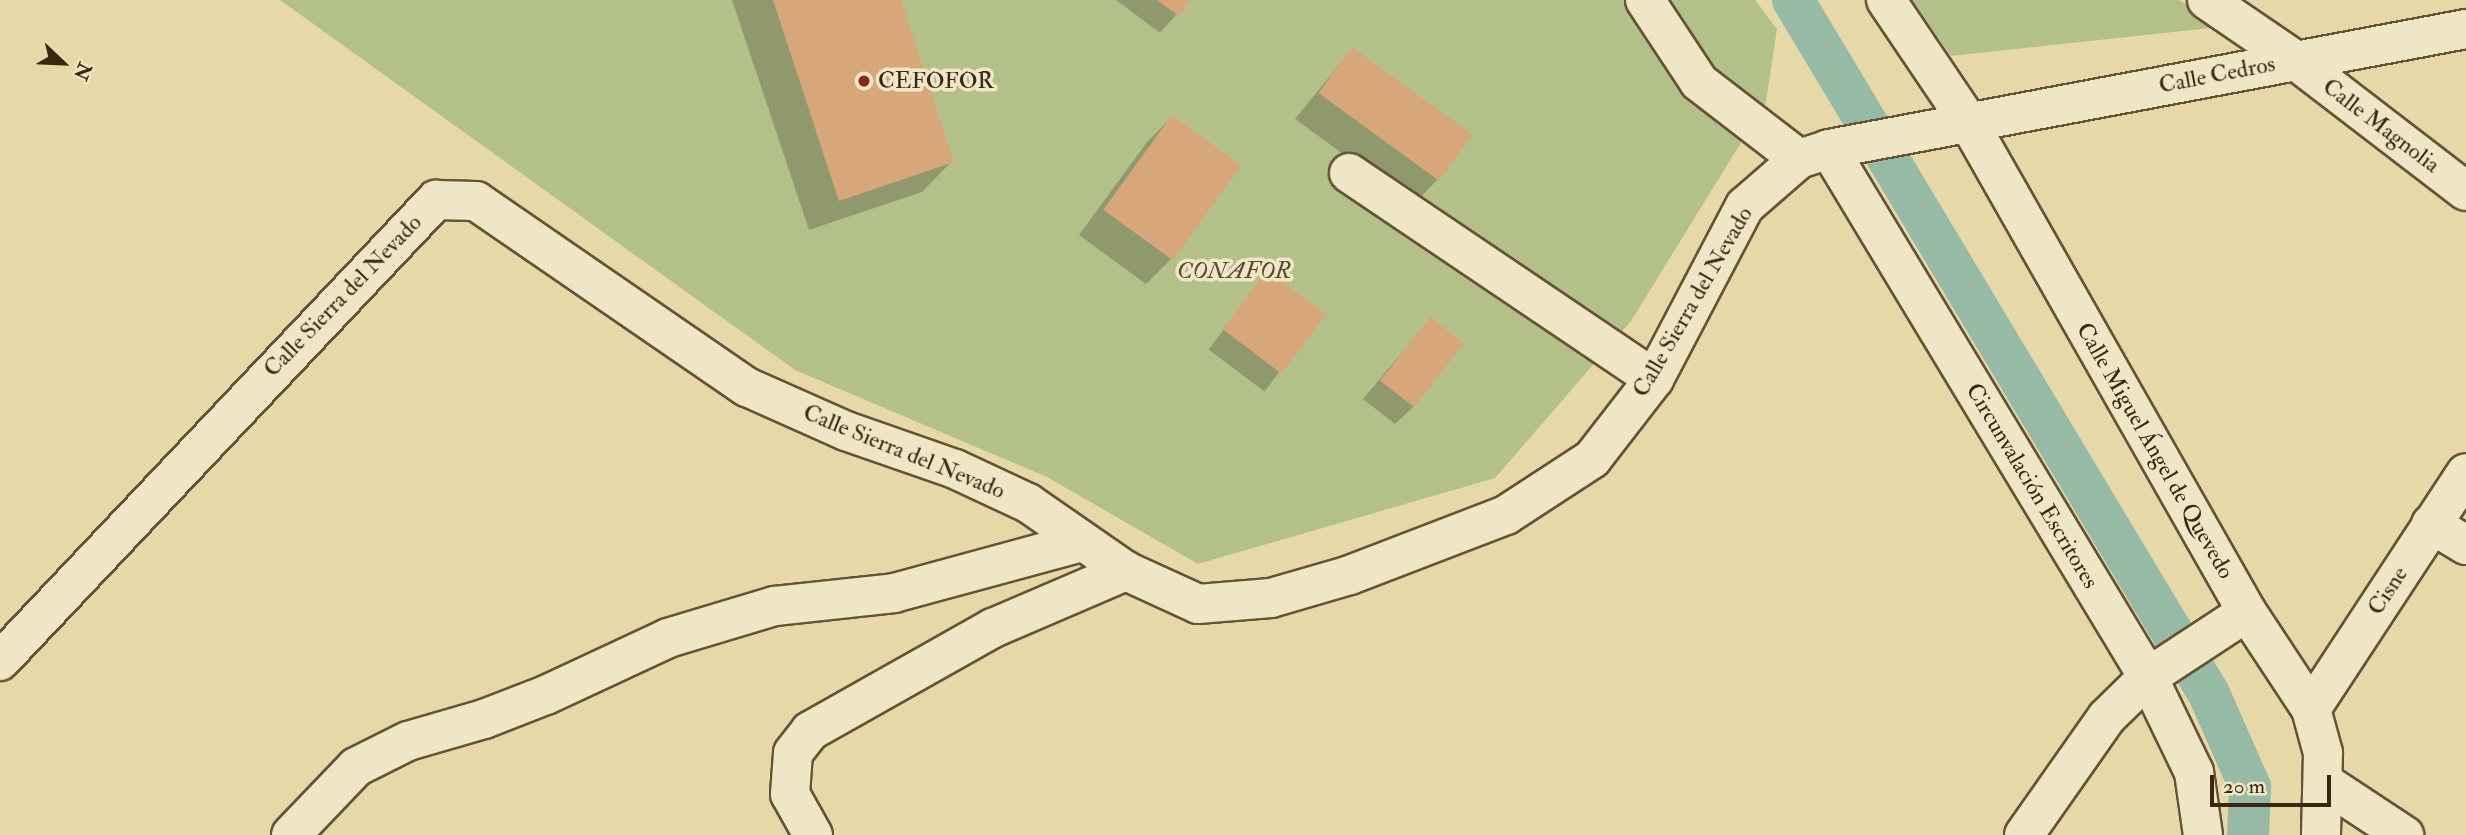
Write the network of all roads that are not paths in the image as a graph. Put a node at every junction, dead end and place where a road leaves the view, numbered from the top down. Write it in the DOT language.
graph roads {
  1 [pos="1645,0"];
  2 [pos="1886,0"];
  3 [pos="2207,0"];
  4 [pos="2466,30"];
  5 [pos="2295,60"];
  6 [pos="1969,123"];
  7 [pos="1828,151"];
  8 [pos="1349,173"];
  9 [pos="2466,191"];
  10 [pos="1654,379"];
  11 [pos="2466,473"];
  12 [pos="2431,523"];
  13 [pos="1082,542"];
  14 [pos="2466,545"];
  15 [pos="1126,571"];
  16 [pos="2235,620"];
  17 [pos="0,662"];
  18 [pos="2160,667"];
  19 [pos="2311,709"];
  20 [pos="2325,783"];
  21 [pos="291,835"];
  22 [pos="813,835"];
  23 [pos="2024,835"];
  24 [pos="2203,835"];
  25 [pos="2321,835"];
  26 [pos="2404,835"];
  1 -- 7 [label="street"];
  2 -- 6 [label="street"];
  3 -- 5 [label="street, Calle Magnolia"];
  4 -- 5 [label="street, Calle Cedros"];
  5 -- 6 [label="street, Calle Cedros"];
  5 -- 9 [label="street, Calle Magnolia"];
  6 -- 7 [label="street"];
  6 -- 16 [label="street, Calle Miguel Ángel de Quevedo"];
  7 -- 10 [label="street, Calle Sierra del Nevado"];
  7 -- 18 [label="street, Circunvalación Escritores"];
  8 -- 10 [label="street"];
  10 -- 15 [label="street, Calle Sierra del Nevado"];
  11 -- 12 [label="street, Cisne"];
  12 -- 14 [label="street"];
  12 -- 19 [label="street, Cisne"];
  13 -- 15 [label="street, Calle Sierra del Nevado"];
  13 -- 17 [label="street, Calle Sierra del Nevado"];
  13 -- 21 [label="street"];
  15 -- 22 [label="street"];
  16 -- 18 [label="street"];
  16 -- 19 [label="street, Calle Miguel Ángel de Quevedo"];
  18 -- 23 [label="street"];
  18 -- 24 [label="street, Circunvalación Escritores"];
  19 -- 20 [label="street, Calle Miguel Ángel de Quevedo"];
  20 -- 25 [label="street, Calle Miguel Ángel de Quevedo"];
  20 -- 26 [label="street"];
}
